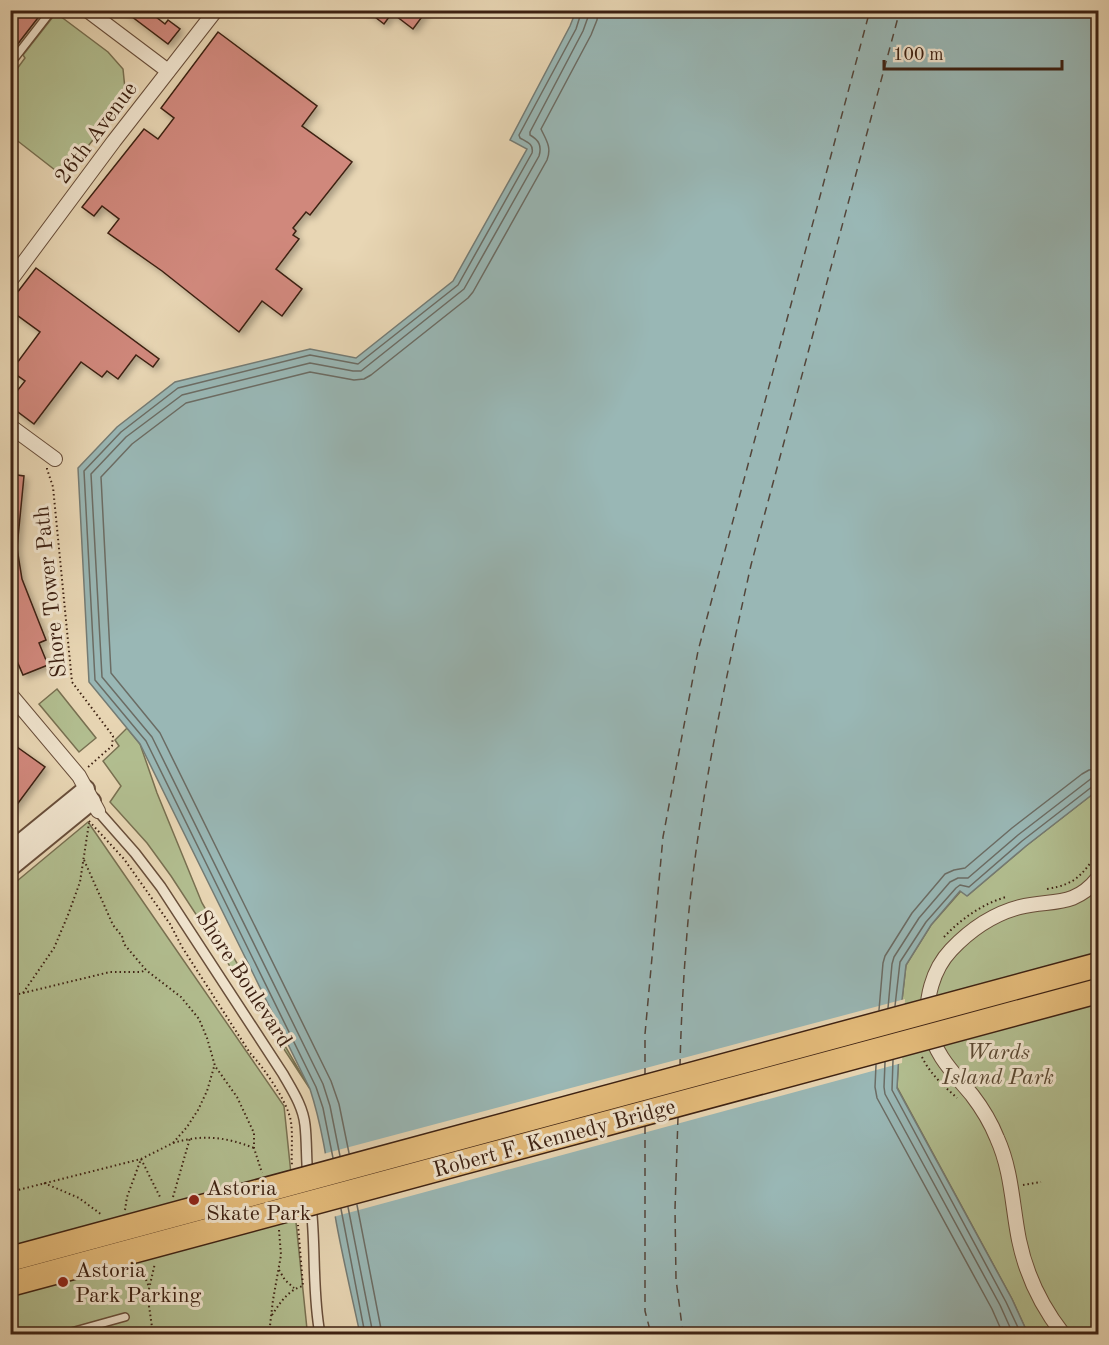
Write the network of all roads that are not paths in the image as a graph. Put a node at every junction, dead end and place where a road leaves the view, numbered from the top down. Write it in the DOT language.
graph roads {
  1 [pos="52,10"];
  2 [pos="87,10"];
  3 [pos="216,10"];
  4 [pos="10,64"];
  5 [pos="168,71"];
  6 [pos="10,281"];
  7 [pos="10,426"];
  8 [pos="51,464"];
  9 [pos="10,694"];
  10 [pos="91,805"];
  11 [pos="15,848"];
  12 [pos="10,868"];
  13 [pos="1098,878"];
  14 [pos="1098,965"];
  15 [pos="1098,991"];
  16 [pos="309,1186"];
  17 [pos="310,1197"];
  18 [pos="10,1259"];
  19 [pos="10,1284"];
  20 [pos="125,1317"];
  21 [pos="64,1335"];
  22 [pos="320,1335"];
  23 [pos="1063,1335"];
  1 -- 4 [label="lane"];
  2 -- 5 [label="street"];
  3 -- 5 [label="street, 26th Avenue"];
  5 -- 6 [label="street, 26th Avenue"];
  7 -- 8 [label="street"];
  9 -- 10 [label="street, Shore Boulevard"];
  10 -- 11 [label="street"];
  10 -- 16 [label="street, Shore Boulevard"];
  11 -- 12 [label="street"];
  13 -- 23 [label="street"];
  14 -- 18 [label="highway, Robert F. Kennedy Bridge, bridge"];
  15 -- 19 [label="highway, Robert F. Kennedy Bridge, bridge"];
  17 -- 22 [label="street"];
  20 -- 21 [label="lane"];
}
